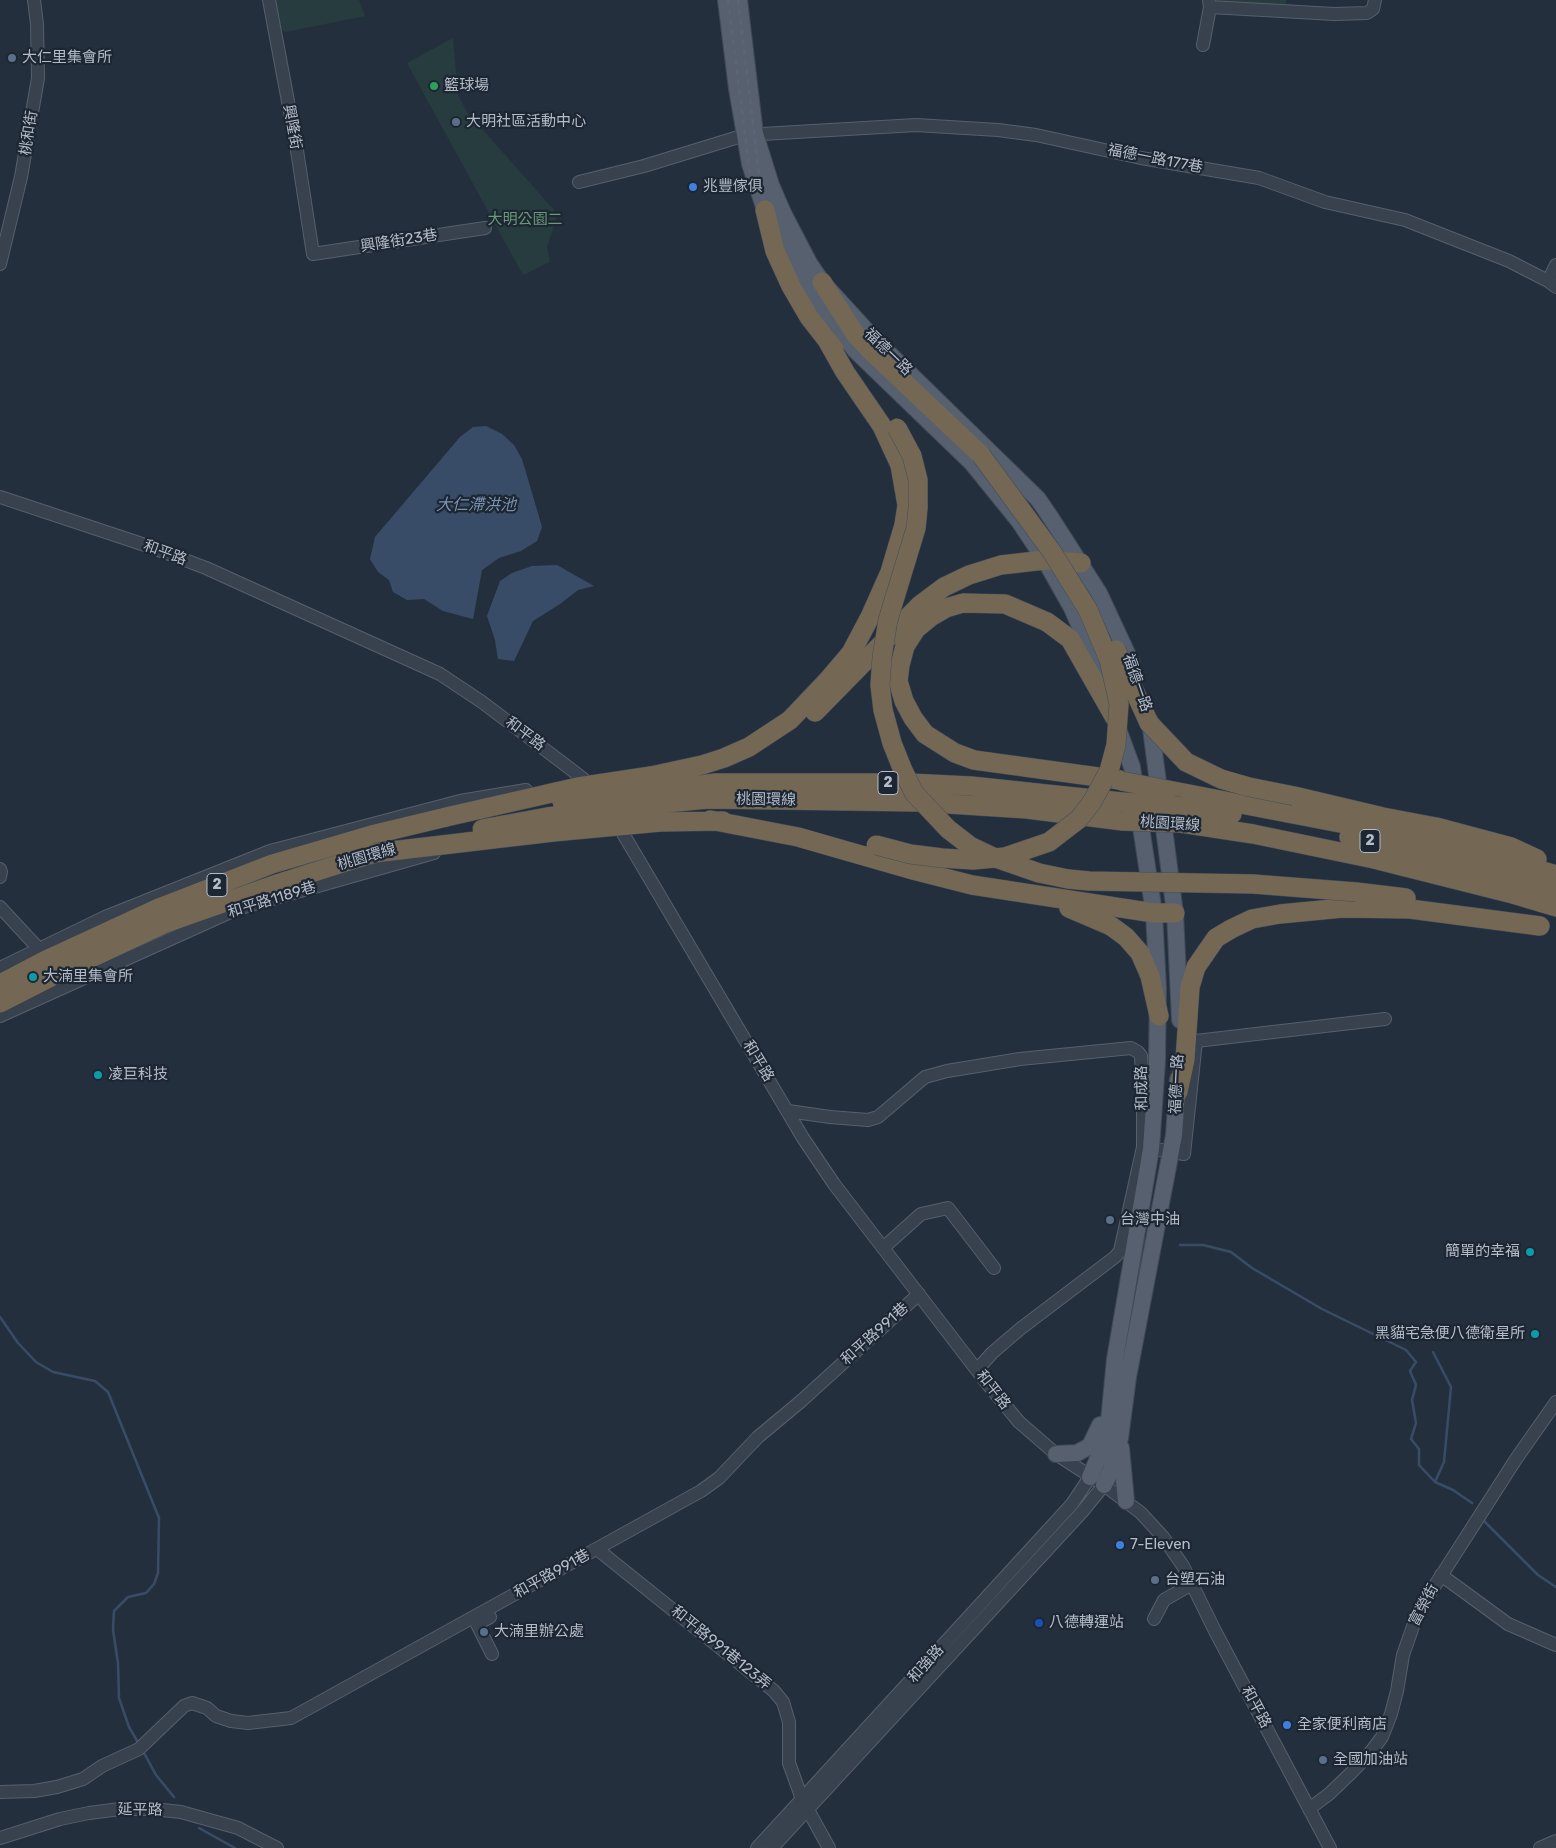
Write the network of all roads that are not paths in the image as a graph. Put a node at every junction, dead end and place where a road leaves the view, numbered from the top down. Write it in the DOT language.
graph roads {
  1 [pos="34,0"];
  2 [pos="269,0"];
  3 [pos="726,0"];
  4 [pos="739,0"];
  5 [pos="1375,0"];
  6 [pos="1209,3"];
  7 [pos="1203,45"];
  8 [pos="750,135"];
  9 [pos="579,182"];
  10 [pos="765,210"];
  11 [pos="485,228"];
  12 [pos="313,254"];
  13 [pos="0,264"];
  14 [pos="1556,266"];
  15 [pos="822,282"];
  16 [pos="1552,284"];
  17 [pos="827,340"];
  18 [pos="981,455"];
  19 [pos="0,497"];
  20 [pos="1059,530"];
  21 [pos="1031,539"];
  22 [pos="1045,560"];
  23 [pos="1081,563"];
  24 [pos="1115,718"];
  25 [pos="586,781"];
  26 [pos="655,798"];
  27 [pos="1180,814"];
  28 [pos="710,820"];
  29 [pos="618,824"];
  30 [pos="1556,868"];
  31 [pos="0,869"];
  32 [pos="1556,875"];
  33 [pos="0,877"];
  34 [pos="1017,892"];
  35 [pos="1556,892"];
  36 [pos="0,907"];
  37 [pos="1556,907"];
  38 [pos="1154,913"];
  39 [pos="1175,913"];
  40 [pos="1548,927"];
  41 [pos="38,949"];
  42 [pos="0,968"];
  43 [pos="0,984"];
  44 [pos="0,1003"];
  45 [pos="0,1016"];
  46 [pos="1159,1016"];
  47 [pos="1385,1019"];
  48 [pos="1178,1092"];
  49 [pos="788,1111"];
  50 [pos="1146,1148"];
  51 [pos="1171,1153"];
  52 [pos="883,1248"];
  53 [pos="994,1268"];
  54 [pos="919,1294"];
  55 [pos="1115,1359"];
  56 [pos="977,1370"];
  57 [pos="1556,1402"];
  58 [pos="1120,1438"];
  59 [pos="1056,1454"];
  60 [pos="1097,1481"];
  61 [pos="1126,1501"];
  62 [pos="597,1549"];
  63 [pos="1441,1575"];
  64 [pos="1192,1584"];
  65 [pos="498,1612"];
  66 [pos="1154,1619"];
  67 [pos="1556,1646"];
  68 [pos="492,1654"];
  69 [pos="0,1792"];
  70 [pos="805,1804"];
  71 [pos="1309,1809"];
  72 [pos="0,1838"];
  73 [pos="1556,1841"];
  74 [pos="278,1848"];
  75 [pos="757,1848"];
  76 [pos="772,1848"];
  77 [pos="829,1848"];
  78 [pos="1330,1848"];
  79 [pos="1540,1848"];
  1 -- 13 [label="street, 桃和街"];
  2 -- 12 [label="street, 興隆街"];
  3 -- 8 [label="main road, 福德一路"];
  4 -- 8 [label="main road, 福德一路"];
  5 -- 6 [label="street"];
  6 -- 7 [label="street"];
  8 -- 9 [label="street, 福德一路177巷"];
  8 -- 10 [label="main road, 福德一路"];
  8 -- 15 [label="main road, 福德一路"];
  8 -- 16 [label="street, 福德一路177巷"];
  10 -- 17 [label="highway"];
  10 -- 21 [label="main road, 福德一路"];
  11 -- 12 [label="street, 興隆街23巷"];
  14 -- 16 [label="street"];
  15 -- 18 [label="highway"];
  15 -- 20 [label="main road, 福德一路"];
  17 -- 26 [label="highway"];
  17 -- 40 [label="highway, bridge"];
  18 -- 28 [label="highway, bridge"];
  18 -- 30 [label="highway, bridge"];
  19 -- 25 [label="street, 和平路"];
  20 -- 21 [label="main road"];
  20 -- 23 [label="main road, 福德一路"];
  21 -- 22 [label="main road, 福德一路"];
  22 -- 23 [label="highway"];
  22 -- 24 [label="main road, 福德一路"];
  22 -- 26 [label="highway"];
  23 -- 39 [label="main road, 福德一路"];
  24 -- 32 [label="highway, bridge"];
  24 -- 38 [label="main road, 福德一路"];
  25 -- 29 [label="street, 和平路"];
  25 -- 41 [label="street"];
  26 -- 27 [label="highway, 桃園環線 / 2, bridge"];
  26 -- 27 [label="highway, 桃園環線 / 2, bridge"];
  26 -- 28 [label="highway"];
  26 -- 43 [label="highway, 桃園環線 / 2, bridge"];
  26 -- 44 [label="highway, 桃園環線 / 2, bridge"];
  27 -- 35 [label="highway, 桃園環線 / 2"];
  27 -- 37 [label="highway, 桃園環線 / 2"];
  28 -- 34 [label="highway"];
  29 -- 45 [label="street, 和平路1189巷"];
  29 -- 49 [label="street, 和平路"];
  31 -- 33 [label="street"];
  34 -- 38 [label="highway"];
  34 -- 46 [label="highway"];
  36 -- 41 [label="street"];
  38 -- 39 [label="highway"];
  38 -- 46 [label="main road, 福德一路"];
  39 -- 48 [label="main road, 福德一路"];
  40 -- 48 [label="highway"];
  41 -- 42 [label="street"];
  46 -- 50 [label="main road, 福德一路"];
  47 -- 51 [label="street"];
  48 -- 51 [label="main road, 福德一路"];
  49 -- 50 [label="street, 和成路"];
  49 -- 52 [label="street, 和平路"];
  50 -- 51 [label="street"];
  50 -- 55 [label="main road, 福德一路"];
  50 -- 56 [label="street"];
  51 -- 58 [label="main road, 福德一路"];
  52 -- 53 [label="street"];
  52 -- 54 [label="street, 和平路"];
  54 -- 56 [label="street, 和平路"];
  54 -- 62 [label="street, 和平路991巷"];
  55 -- 59 [label="main road"];
  55 -- 60 [label="main road, 福德一路"];
  56 -- 59 [label="street, 和平路"];
  57 -- 63 [label="street, 富榮街"];
  58 -- 60 [label="main road, 福德一路"];
  58 -- 61 [label="main road"];
  59 -- 60 [label="street, 和平路"];
  60 -- 61 [label="street, 和平路"];
  60 -- 70 [label="street, 和強路"];
  61 -- 64 [label="street, 和平路"];
  62 -- 69 [label="street, 和平路991巷"];
  62 -- 70 [label="street, 和平路991巷123弄"];
  63 -- 67 [label="street"];
  63 -- 71 [label="street, 富榮街"];
  64 -- 66 [label="street"];
  64 -- 71 [label="street, 和平路"];
  65 -- 68 [label="street"];
  70 -- 75 [label="street, 和強路"];
  70 -- 76 [label="street, 和強路"];
  70 -- 77 [label="street, 和平路991巷123弄"];
  71 -- 78 [label="street, 和平路"];
  72 -- 74 [label="street, 延平路"];
  73 -- 79 [label="street"];
}
